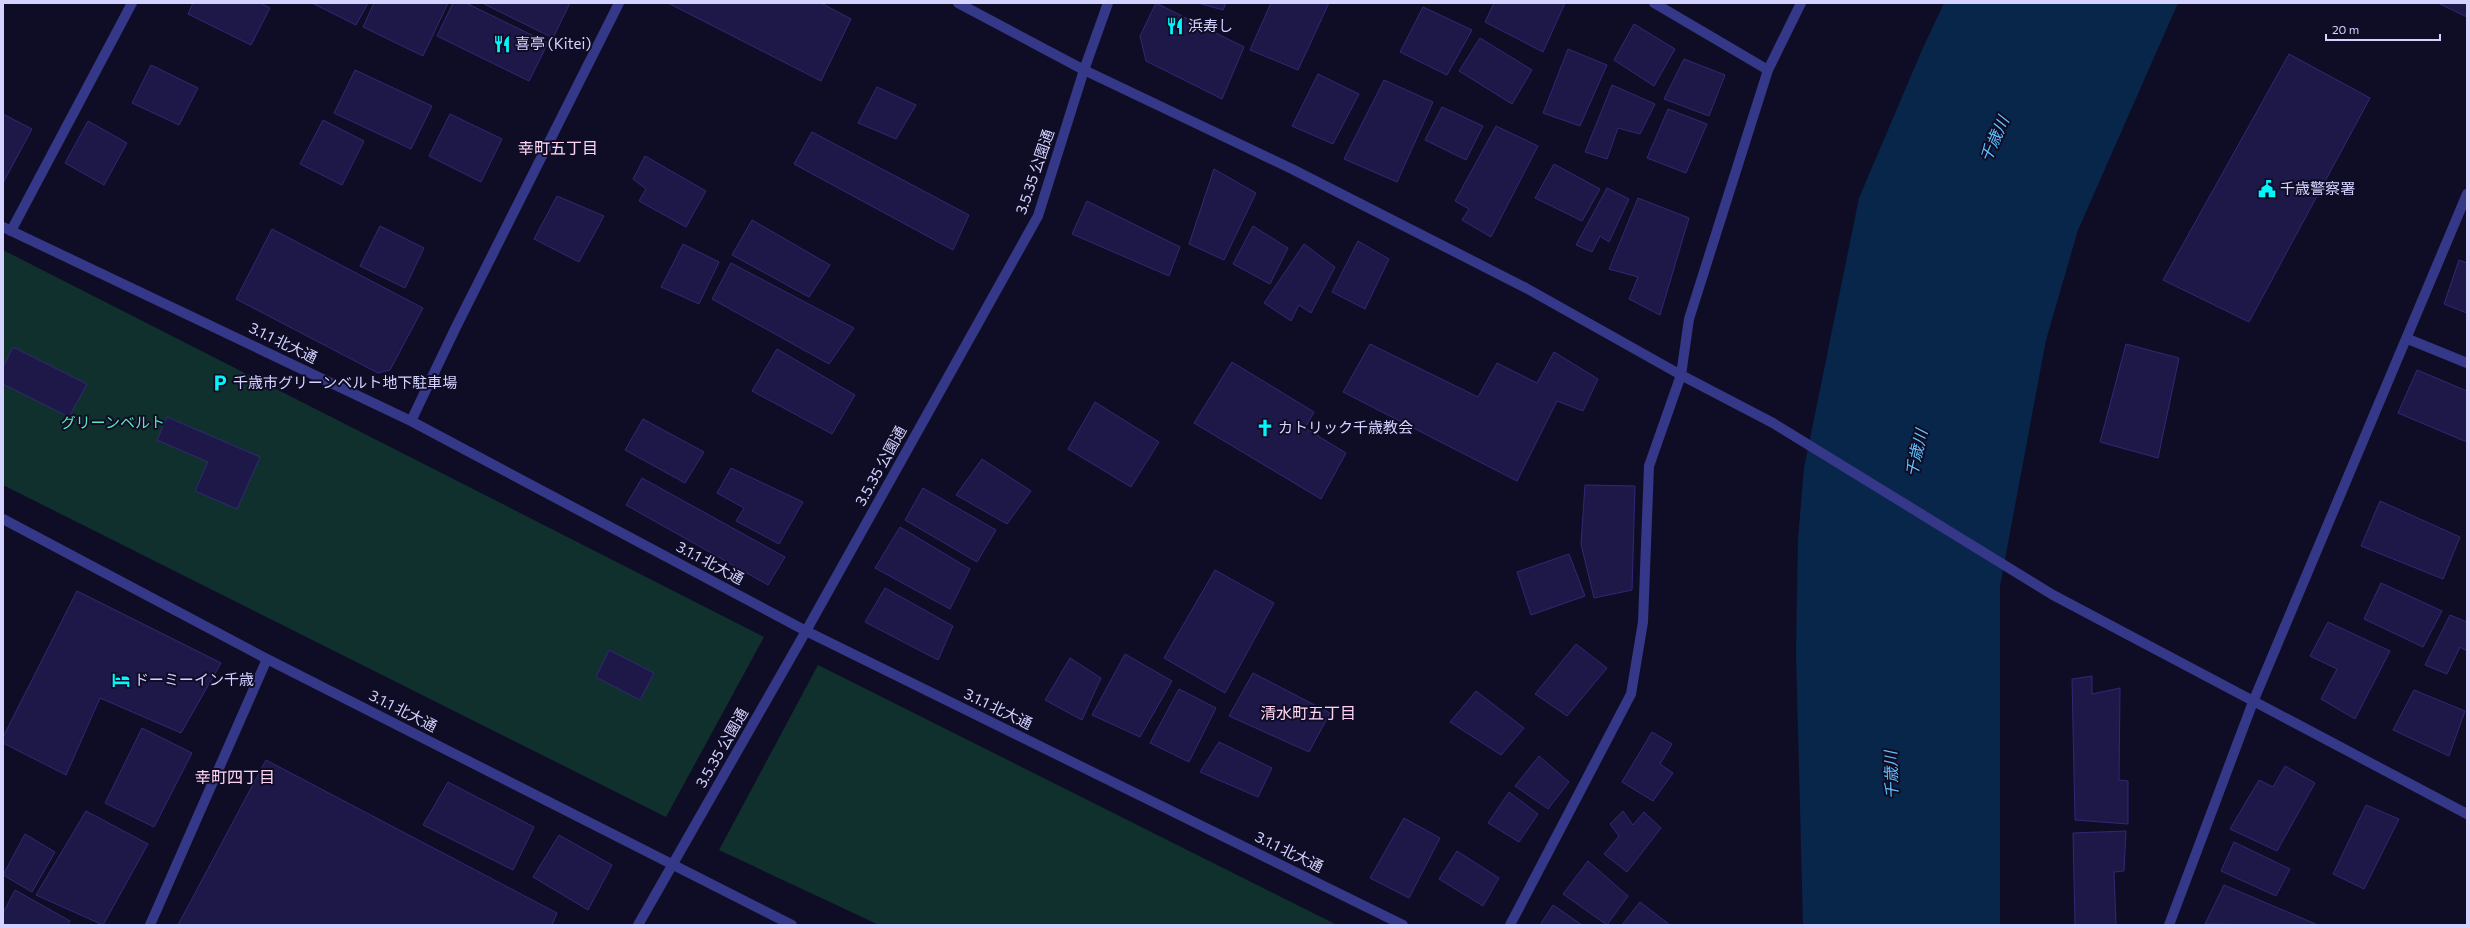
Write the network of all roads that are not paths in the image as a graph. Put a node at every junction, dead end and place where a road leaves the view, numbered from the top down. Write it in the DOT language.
graph roads {
  1 [pos="132,3"];
  2 [pos="619,3"];
  3 [pos="958,3"];
  4 [pos="1108,3"];
  5 [pos="1654,3"];
  6 [pos="1801,3"];
  7 [pos="1084,70"];
  8 [pos="1768,70"];
  9 [pos="2467,194"];
  10 [pos="7,229"];
  11 [pos="2408,339"];
  12 [pos="2467,363"];
  13 [pos="1681,375"];
  14 [pos="411,421"];
  15 [pos="3,519"];
  16 [pos="806,631"];
  17 [pos="267,659"];
  18 [pos="2253,702"];
  19 [pos="2467,814"];
  20 [pos="671,865"];
  21 [pos="150,925"];
  22 [pos="638,925"];
  23 [pos="792,925"];
  24 [pos="1403,925"];
  25 [pos="1510,925"];
  26 [pos="2169,925"];
  1 -- 10 [label="street"];
  2 -- 14 [label="street"];
  3 -- 7 [label="street"];
  4 -- 7 [label="street, 3.5.35 公園通"];
  5 -- 8 [label="street"];
  6 -- 8 [label="street"];
  7 -- 13 [label="street"];
  7 -- 16 [label="street, 3.5.35 公園通"];
  8 -- 13 [label="street"];
  9 -- 11 [label="street"];
  10 -- 14 [label="street, 3.1.1 北大通"];
  11 -- 12 [label="street"];
  11 -- 18 [label="street"];
  13 -- 18 [label="street"];
  13 -- 25 [label="street"];
  14 -- 16 [label="street, 3.1.1 北大通"];
  15 -- 17 [label="street, 3.1.1 北大通"];
  16 -- 20 [label="street, 3.5.35 公園通"];
  16 -- 24 [label="street, 3.1.1 北大通"];
  17 -- 20 [label="street, 3.1.1 北大通"];
  17 -- 21 [label="street"];
  18 -- 19 [label="street"];
  18 -- 26 [label="street"];
  20 -- 22 [label="street, 3.5.35 公園通"];
  20 -- 23 [label="street, 3.1.1 北大通"];
}
